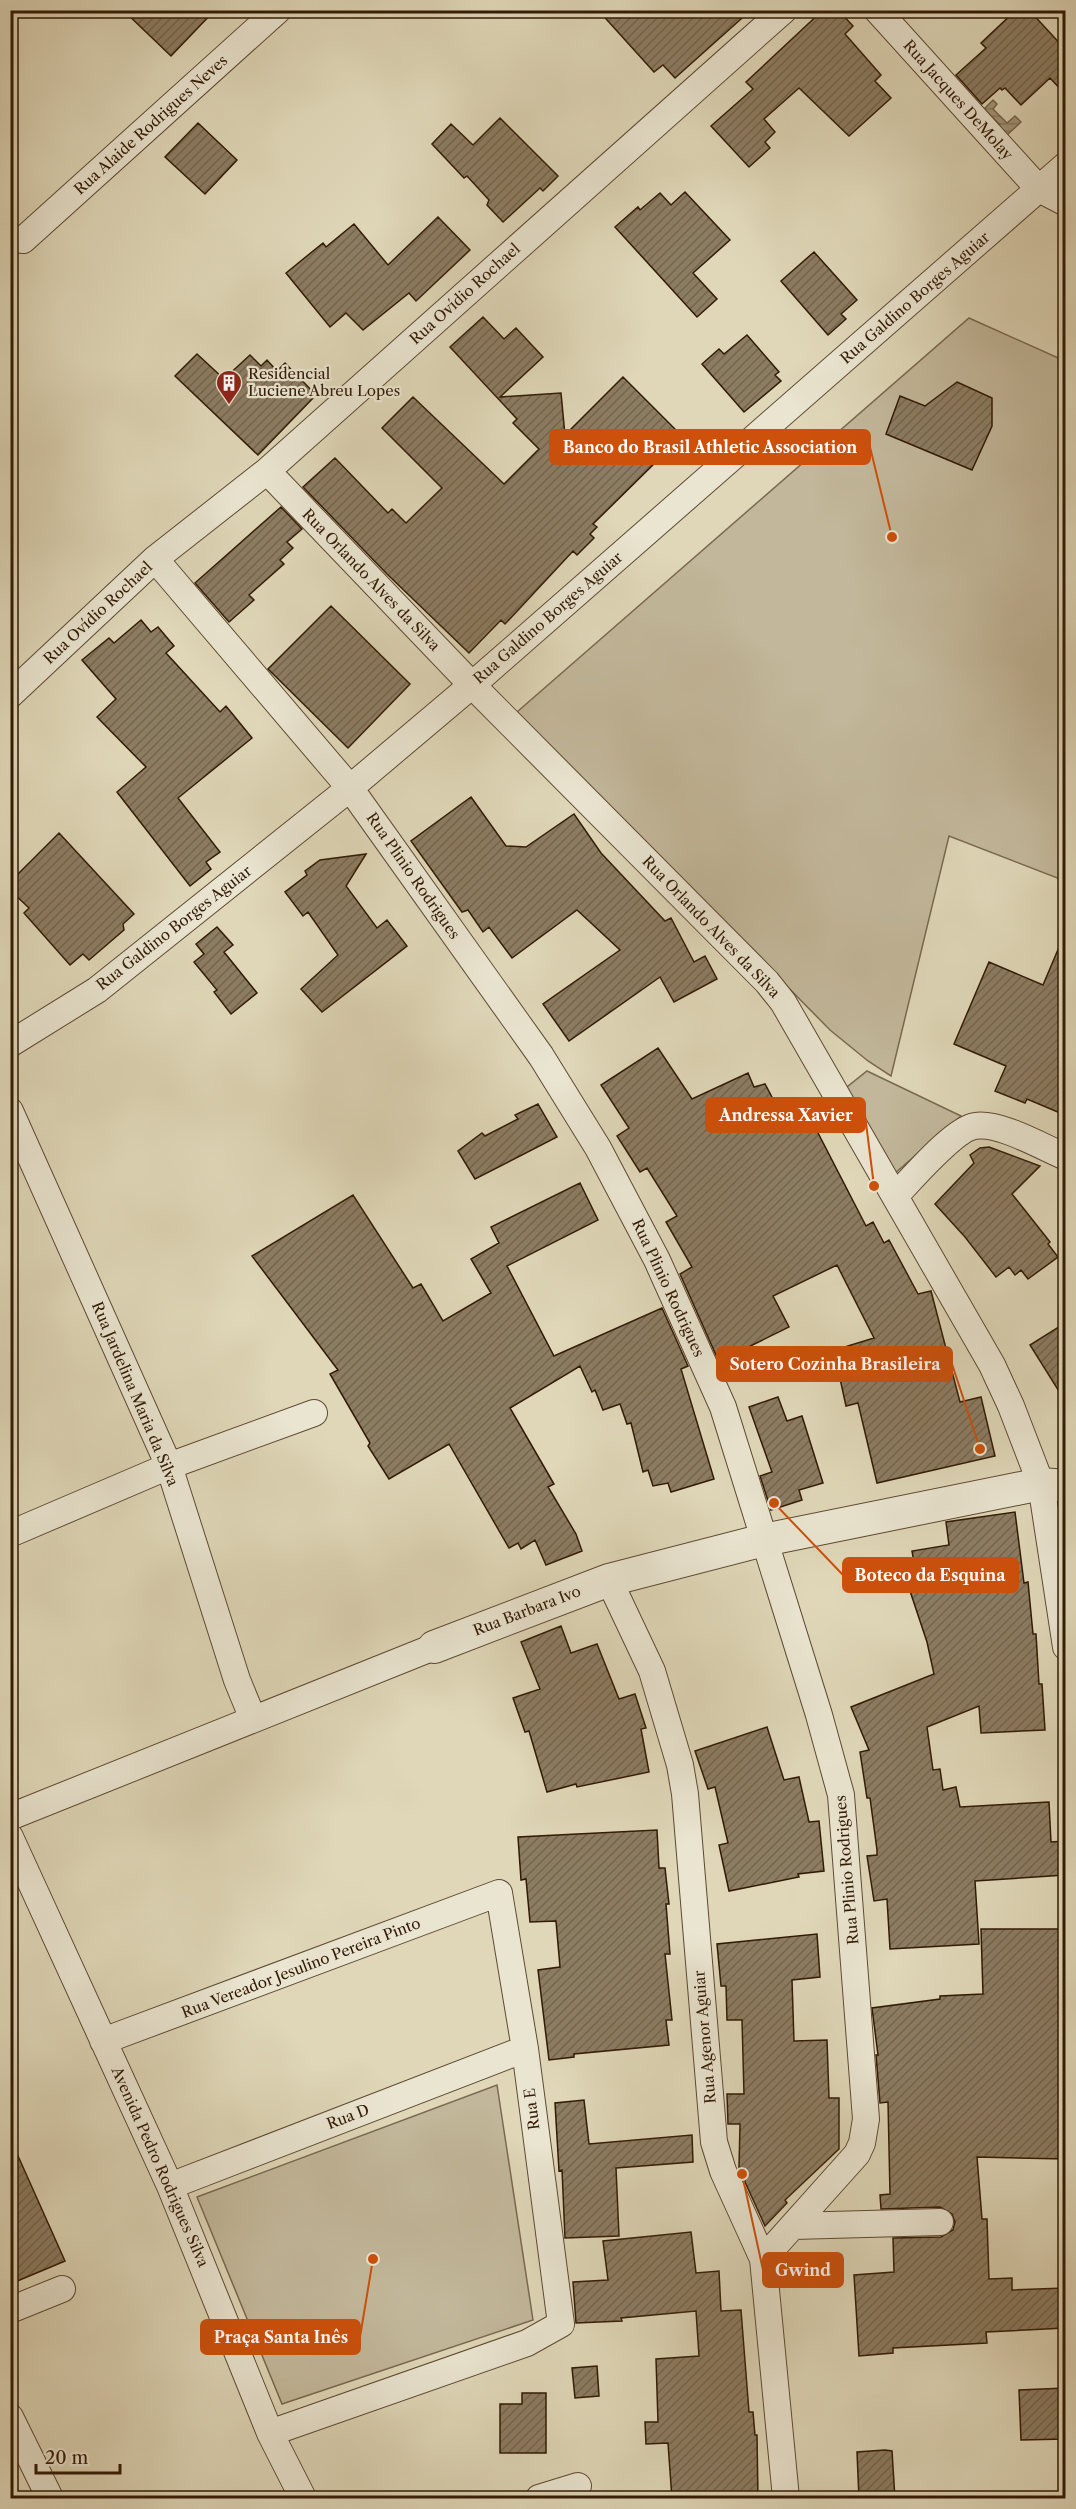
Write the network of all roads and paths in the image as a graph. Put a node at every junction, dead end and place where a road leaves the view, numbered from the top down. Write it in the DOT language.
graph roads {
  1 [pos="278,10"];
  2 [pos="784,10"];
  3 [pos="877,10"];
  4 [pos="1065,165"];
  5 [pos="1039,189"];
  6 [pos="1065,203"];
  7 [pos="24,240"];
  8 [pos="267,471"];
  9 [pos="155,559"];
  10 [pos="472,685"];
  11 [pos="10,695"];
  12 [pos="350,788"];
  13 [pos="10,1044"];
  14 [pos="10,1111"];
  15 [pos="1065,1157"];
  16 [pos="896,1195"];
  17 [pos="314,1413"];
  18 [pos="169,1466"];
  19 [pos="1053,1485"];
  20 [pos="10,1534"];
  21 [pos="764,1540"];
  22 [pos="609,1580"];
  23 [pos="434,1647"];
  24 [pos="1065,1647"];
  25 [pos="253,1719"];
  26 [pos="10,1817"];
  27 [pos="10,1837"];
  28 [pos="499,1893"];
  29 [pos="103,2041"];
  30 [pos="525,2049"];
  31 [pos="170,2186"];
  32 [pos="940,2222"];
  33 [pos="793,2226"];
  34 [pos="763,2259"];
  35 [pos="62,2289"];
  36 [pos="10,2310"];
  37 [pos="10,2417"];
  38 [pos="270,2433"];
  39 [pos="579,2486"];
  40 [pos="50,2499"];
  41 [pos="303,2499"];
  42 [pos="539,2499"];
  43 [pos="786,2499"];
  1 -- 7 [label="street, Rua Alaide Rodrigues Neves"];
  2 -- 8 [label="street, Rua Ovídio Rochael"];
  3 -- 5 [label="street, Rua Jacques DeMolay"];
  4 -- 5 [label="street, Rua Galdino Borges Aguiar"];
  5 -- 6 [label="street, Rua Jacques DeMolay"];
  5 -- 10 [label="street, Rua Galdino Borges Aguiar"];
  8 -- 9 [label="street, Rua Ovídio Rochael"];
  8 -- 10 [label="street, Rua Orlando Alves da Silva"];
  9 -- 11 [label="street, Rua Ovídio Rochael"];
  9 -- 12 [label="street, Rua Plinio Rodrigues"];
  10 -- 12 [label="street, Rua Galdino Borges Aguiar"];
  10 -- 16 [label="street, Rua Orlando Alves da Silva"];
  12 -- 13 [label="street, Rua Galdino Borges Aguiar"];
  12 -- 21 [label="street, Rua Plinio Rodrigues"];
  14 -- 18 [label="street, Rua Jardelina Maria da Silva"];
  15 -- 16 [label="street"];
  16 -- 19 [label="street, Rua Orlando Alves da Silva"];
  17 -- 18 [label="street"];
  18 -- 20 [label="street"];
  18 -- 25 [label="street, Rua Jardelina Maria da Silva"];
  19 -- 21 [label="street, Rua Barbara Ivo"];
  19 -- 24 [label="street, Rua Orlando Alves da Silva"];
  21 -- 22 [label="street, Rua Barbara Ivo"];
  21 -- 33 [label="street, Rua Plinio Rodrigues"];
  22 -- 23 [label="street, Rua Barbara Ivo"];
  22 -- 34 [label="street, Rua Agenor Aguiar"];
  23 -- 25 [label="street, Rua Barbara Ivo"];
  25 -- 26 [label="street, Rua Barbara Ivo"];
  27 -- 29 [label="street, Avenida Pedro Rodrigues Silva"];
  28 -- 29 [label="street, Rua Vereador Jesulino Pereira Pinto"];
  28 -- 30 [label="street, Rua E"];
  29 -- 31 [label="street, Avenida Pedro Rodrigues Silva"];
  30 -- 31 [label="street, Rua D"];
  30 -- 38 [label="street, Rua E"];
  31 -- 38 [label="street, Avenida Pedro Rodrigues Silva"];
  32 -- 33 [label="street"];
  33 -- 34 [label="street, Rua Plinio Rodrigues"];
  34 -- 43 [label="street, Rua Agenor Aguiar"];
  35 -- 36 [label="street"];
  37 -- 40 [label="street"];
  38 -- 41 [label="street, Avenida Pedro Rodrigues Silva"];
  39 -- 42 [label="street"];
}
